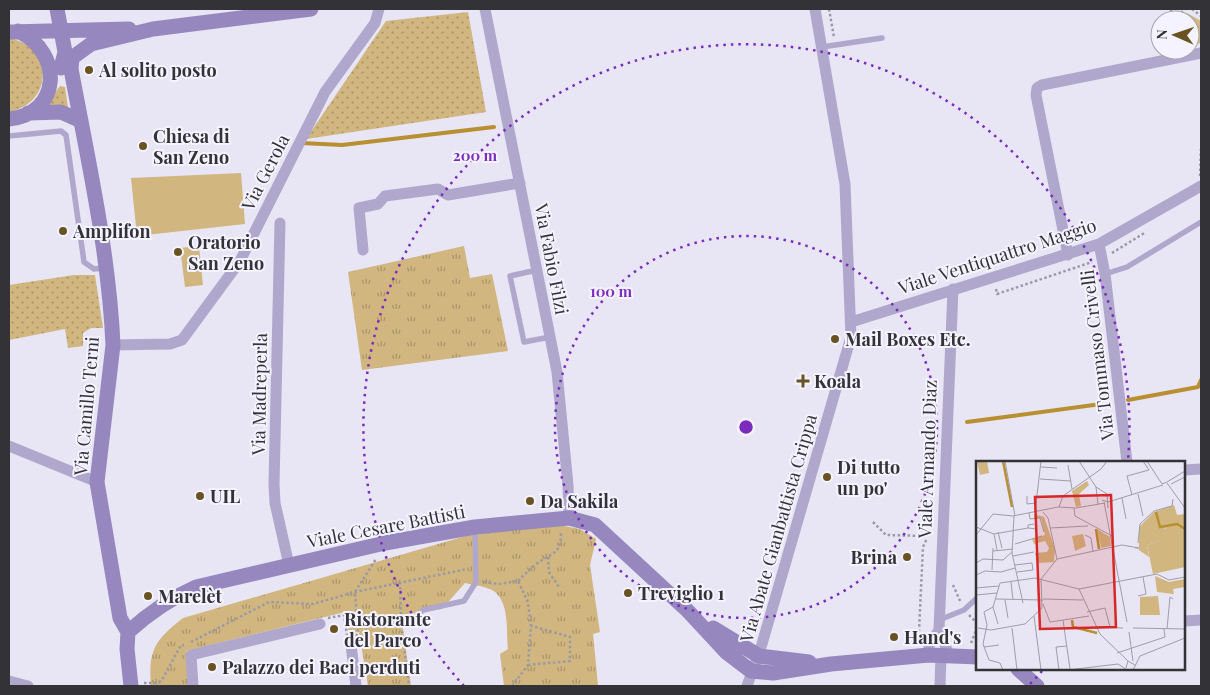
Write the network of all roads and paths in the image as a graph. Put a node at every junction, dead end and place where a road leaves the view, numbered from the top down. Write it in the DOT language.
graph roads {
  1 [pos="57,9"];
  2 [pos="311,9"];
  3 [pos="379,9"];
  4 [pos="485,9"];
  5 [pos="815,9"];
  6 [pos="829,9"];
  7 [pos="1192,9"];
  8 [pos="1201,16"];
  9 [pos="62,29"];
  10 [pos="153,29"];
  11 [pos="13,32"];
  12 [pos="882,38"];
  13 [pos="836,45"];
  14 [pos="822,47"];
  15 [pos="1201,53"];
  16 [pos="67,61"];
  17 [pos="49,86"];
  18 [pos="28,113"];
  19 [pos="9,119"];
  20 [pos="81,121"];
  21 [pos="9,136"];
  22 [pos="1201,148"];
  23 [pos="1200,182"];
  24 [pos="520,183"];
  25 [pos="1201,222"];
  26 [pos="280,223"];
  27 [pos="1098,244"];
  28 [pos="363,250"];
  29 [pos="1068,255"];
  30 [pos="105,268"];
  31 [pos="536,270"];
  32 [pos="1105,274"];
  33 [pos="952,289"];
  34 [pos="852,322"];
  35 [pos="550,337"];
  36 [pos="113,345"];
  37 [pos="9,446"];
  38 [pos="1127,461"];
  39 [pos="1201,469"];
  40 [pos="1185,470"];
  41 [pos="97,482"];
  42 [pos="872,522"];
  43 [pos="565,524"];
  44 [pos="475,527"];
  45 [pos="548,557"];
  46 [pos="376,559"];
  47 [pos="289,565"];
  48 [pos="471,568"];
  49 [pos="518,581"];
  50 [pos="400,582"];
  51 [pos="484,582"];
  52 [pos="559,587"];
  53 [pos="355,592"];
  54 [pos="976,599"];
  55 [pos="687,610"];
  56 [pos="1201,620"];
  57 [pos="1185,621"];
  58 [pos="320,624"];
  59 [pos="407,624"];
  60 [pos="939,625"];
  61 [pos="531,626"];
  62 [pos="128,632"];
  63 [pos="976,637"];
  64 [pos="908,644"];
  65 [pos="351,645"];
  66 [pos="973,653"];
  67 [pos="939,655"];
  68 [pos="759,656"];
  69 [pos="830,664"];
  70 [pos="528,665"];
  71 [pos="1019,670"];
  72 [pos="751,671"];
  73 [pos="9,681"];
  74 [pos="130,684"];
  75 [pos="1035,684"];
  76 [pos="28,686"];
  77 [pos="194,686"];
  78 [pos="356,686"];
  79 [pos="409,686"];
  80 [pos="512,686"];
  81 [pos="747,686"];
  82 [pos="940,686"];
  1 -- 9 [label="street, Via Camillo Terni"];
  2 -- 10 [label="street"];
  3 -- 36 [label="street, Via Gerola"];
  4 -- 24 [label="street, Via Fabio Filzi"];
  5 -- 14 [label="street, Via Abate Gianbattista Crippa"];
  6 -- 13 [label="path"];
  7 -- 8 [label="path"];
  9 -- 10 [label="street"];
  9 -- 11 [label="street"];
  9 -- 16 [label="street, Via Camillo Terni"];
  10 -- 16 [label="street"];
  11 -- 17 [label="street"];
  12 -- 13 [label="lane"];
  13 -- 14 [label="lane"];
  14 -- 34 [label="street, Via Abate Gianbattista Crippa"];
  15 -- 29 [label="street"];
  16 -- 17 [label="street"];
  16 -- 20 [label="street, Via Camillo Terni"];
  17 -- 18 [label="street"];
  18 -- 19 [label="street"];
  18 -- 20 [label="street"];
  20 -- 30 [label="street, Via Camillo Terni"];
  21 -- 30 [label="lane"];
  22 -- 23 [label="path"];
  23 -- 27 [label="street, Viale Ventiquattro Maggio"];
  24 -- 28 [label="street"];
  24 -- 31 [label="street, Via Fabio Filzi"];
  25 -- 32 [label="lane"];
  26 -- 47 [label="street, Via Madreperla"];
  27 -- 29 [label="street, Viale Ventiquattro Maggio"];
  27 -- 32 [label="street, Via Tommaso Crivelli"];
  29 -- 33 [label="street, Viale Ventiquattro Maggio"];
  30 -- 36 [label="street, Via Camillo Terni"];
  31 -- 35 [label="street, Via Fabio Filzi"];
  31 -- 35 [label="lane"];
  32 -- 38 [label="street, Via Tommaso Crivelli"];
  33 -- 34 [label="street, Viale Ventiquattro Maggio"];
  33 -- 60 [label="street, Viale Armando Diaz"];
  34 -- 68 [label="street, Via Abate Gianbattista Crippa"];
  35 -- 43 [label="street, Via Fabio Filzi"];
  36 -- 41 [label="street, Via Camillo Terni"];
  37 -- 41 [label="street"];
  39 -- 40 [label="street"];
  41 -- 62 [label="street, Via Camillo Terni"];
  42 -- 64 [label="path"];
  43 -- 44 [label="street, Viale Cesare Battisti"];
  43 -- 45 [label="path"];
  43 -- 55 [label="street, Viale Cesare Battisti"];
  44 -- 47 [label="street, Viale Cesare Battisti"];
  44 -- 59 [label="lane"];
  45 -- 49 [label="path"];
  45 -- 52 [label="path"];
  46 -- 53 [label="path"];
  47 -- 62 [label="street, Viale Cesare Battisti"];
  48 -- 50 [label="path"];
  49 -- 51 [label="path"];
  49 -- 61 [label="path"];
  50 -- 53 [label="path"];
  50 -- 79 [label="path"];
  53 -- 65 [label="path"];
  53 -- 74 [label="path"];
  54 -- 60 [label="lane"];
  55 -- 68 [label="street, Viale Cesare Battisti"];
  55 -- 72 [label="street, Viale Cesare Battisti"];
  56 -- 57 [label="street"];
  58 -- 65 [label="path"];
  58 -- 77 [label="street"];
  60 -- 67 [label="street, Viale Armando Diaz"];
  60 -- 67 [label="street, Viale Armando Diaz"];
  61 -- 70 [label="path"];
  61 -- 70 [label="path"];
  62 -- 74 [label="street"];
  63 -- 66 [label="path"];
  65 -- 78 [label="street"];
  66 -- 67 [label="street"];
  67 -- 69 [label="street"];
  67 -- 82 [label="street"];
  68 -- 69 [label="street"];
  68 -- 72 [label="street, Via Abate Gianbattista Crippa"];
  69 -- 72 [label="street"];
  70 -- 80 [label="path"];
  71 -- 75 [label="street"];
  72 -- 81 [label="street, Via Abate Gianbattista Crippa"];
  73 -- 76 [label="street"];
}
